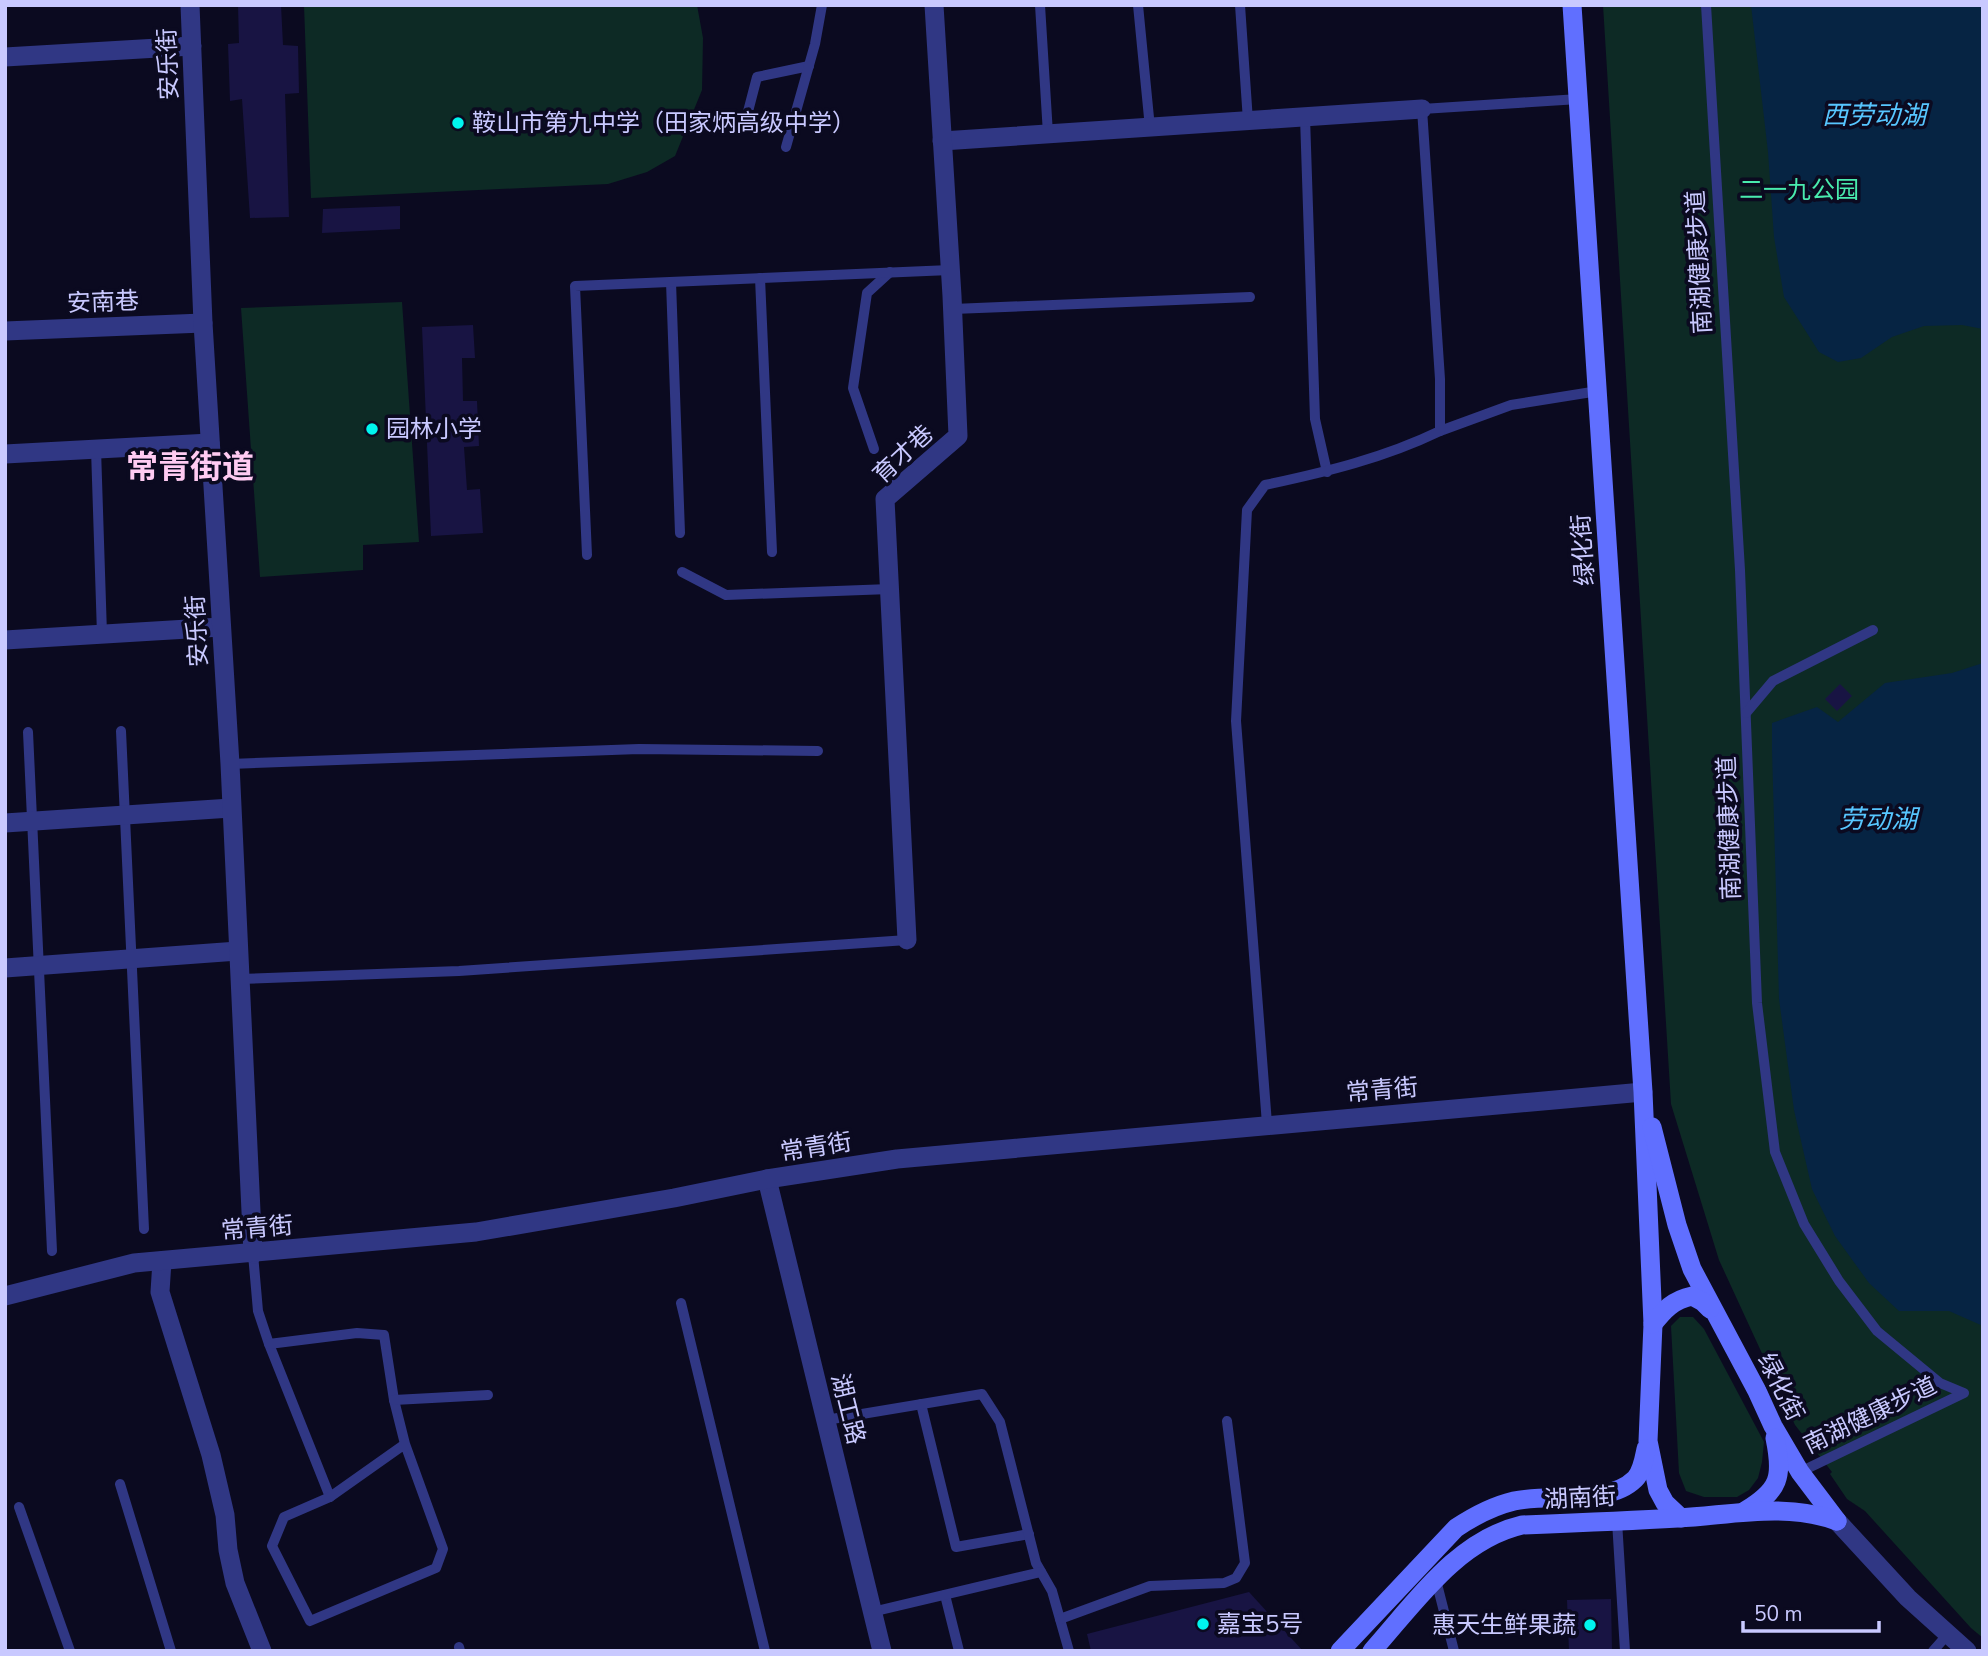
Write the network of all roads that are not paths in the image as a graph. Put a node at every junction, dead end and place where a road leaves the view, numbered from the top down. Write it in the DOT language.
graph roads {
  1 [pos="190,5"];
  2 [pos="822,5"];
  3 [pos="934,5"];
  4 [pos="1040,5"];
  5 [pos="1139,5"];
  6 [pos="1240,5"];
  7 [pos="1572,5"];
  8 [pos="1706,5"];
  9 [pos="192,46"];
  10 [pos="5,57"];
  11 [pos="809,66"];
  12 [pos="1579,99"];
  13 [pos="1422,109"];
  14 [pos="1305,117"];
  15 [pos="1248,121"];
  16 [pos="745,124"];
  17 [pos="1150,128"];
  18 [pos="1048,134"];
  19 [pos="942,141"];
  20 [pos="786,147"];
  21 [pos="950,270"];
  22 [pos="890,272"];
  23 [pos="760,278"];
  24 [pos="671,282"];
  25 [pos="1250,297"];
  26 [pos="953,309"];
  27 [pos="203,323"];
  28 [pos="5,331"];
  29 [pos="1598,391"];
  30 [pos="1440,431"];
  31 [pos="210,443"];
  32 [pos="96,449"];
  33 [pos="874,449"];
  34 [pos="5,454"];
  35 [pos="1327,472"];
  36 [pos="680,533"];
  37 [pos="772,552"];
  38 [pos="587,555"];
  39 [pos="682,572"];
  40 [pos="890,589"];
  41 [pos="221,627"];
  42 [pos="1873,630"];
  43 [pos="102,634"];
  44 [pos="5,639"];
  45 [pos="1746,713"];
  46 [pos="121,731"];
  47 [pos="29,732"];
  48 [pos="818,751"];
  49 [pos="230,764"];
  50 [pos="231,808"];
  51 [pos="125,815"];
  52 [pos="32,822"];
  53 [pos="5,824"];
  54 [pos="907,940"];
  55 [pos="238,951"];
  56 [pos="131,959"];
  57 [pos="39,965"];
  58 [pos="5,968"];
  59 [pos="239,979"];
  60 [pos="1643,1092"];
  61 [pos="1267,1124"];
  62 [pos="767,1179"];
  63 [pos="144,1229"];
  64 [pos="52,1251"];
  65 [pos="253,1254"];
  66 [pos="162,1261"];
  67 [pos="5,1296"];
  68 [pos="681,1303"];
  69 [pos="1713,1312"];
  70 [pos="1653,1324"];
  71 [pos="269,1344"];
  72 [pos="488,1395"];
  73 [pos="394,1400"];
  74 [pos="921,1404"];
  75 [pos="826,1420"];
  76 [pos="1227,1421"];
  77 [pos="1773,1426"];
  78 [pos="1648,1441"];
  79 [pos="404,1444"];
  80 [pos="1800,1472"];
  81 [pos="120,1484"];
  82 [pos="330,1497"];
  83 [pos="19,1507"];
  84 [pos="1744,1511"];
  85 [pos="1681,1518"];
  86 [pos="1617,1521"];
  87 [pos="1837,1521"];
  88 [pos="1028,1534"];
  89 [pos="1041,1572"];
  90 [pos="1436,1580"];
  91 [pos="945,1595"];
  92 [pos="872,1612"];
  93 [pos="1060,1619"];
  94 [pos="1948,1634"];
  95 [pos="70,1651"];
  96 [pos="171,1651"];
  97 [pos="262,1651"];
  98 [pos="765,1651"];
  99 [pos="882,1651"];
  100 [pos="959,1651"];
  101 [pos="1069,1651"];
  102 [pos="1340,1651"];
  103 [pos="1372,1651"];
  104 [pos="1454,1651"];
  105 [pos="1625,1651"];
  106 [pos="1933,1651"];
  107 [pos="1967,1651"];
  1 -- 9 [label="street, 安乐街"];
  2 -- 11 [label="lane"];
  3 -- 19 [label="street, 育才巷"];
  4 -- 18 [label="lane"];
  5 -- 17 [label="lane"];
  6 -- 15 [label="lane"];
  7 -- 12 [label="main road, 绿化街"];
  8 -- 45 [label="lane, 南湖健康步道"];
  9 -- 10 [label="street"];
  9 -- 27 [label="street, 安乐街"];
  11 -- 16 [label="lane"];
  11 -- 20 [label="lane"];
  12 -- 13 [label="lane"];
  12 -- 29 [label="main road, 绿化街"];
  13 -- 14 [label="street"];
  13 -- 30 [label="lane"];
  14 -- 15 [label="street"];
  14 -- 35 [label="lane"];
  15 -- 17 [label="street"];
  17 -- 18 [label="street"];
  18 -- 19 [label="street"];
  19 -- 21 [label="street, 育才巷"];
  21 -- 22 [label="lane"];
  21 -- 26 [label="street, 育才巷"];
  22 -- 23 [label="lane"];
  22 -- 33 [label="lane"];
  23 -- 24 [label="lane"];
  23 -- 37 [label="lane"];
  24 -- 36 [label="lane"];
  24 -- 38 [label="lane"];
  25 -- 26 [label="lane"];
  26 -- 40 [label="street, 育才巷"];
  27 -- 28 [label="street, 安南巷"];
  27 -- 31 [label="street, 安乐街"];
  29 -- 30 [label="lane"];
  29 -- 60 [label="main road, 绿化街"];
  30 -- 35 [label="lane"];
  31 -- 32 [label="street"];
  31 -- 41 [label="street, 安乐街"];
  32 -- 34 [label="street"];
  32 -- 43 [label="lane"];
  35 -- 61 [label="lane"];
  39 -- 40 [label="lane"];
  40 -- 54 [label="street, 育才巷"];
  41 -- 43 [label="street"];
  41 -- 49 [label="street, 安乐街"];
  42 -- 45 [label="lane"];
  43 -- 44 [label="street"];
  45 -- 80 [label="lane, 南湖健康步道"];
  46 -- 51 [label="lane"];
  47 -- 52 [label="lane"];
  48 -- 49 [label="lane"];
  49 -- 50 [label="street, 安乐街"];
  50 -- 51 [label="street"];
  50 -- 55 [label="street, 安乐街"];
  51 -- 52 [label="street"];
  51 -- 56 [label="lane"];
  52 -- 53 [label="street"];
  52 -- 57 [label="lane"];
  54 -- 59 [label="lane"];
  55 -- 56 [label="street"];
  55 -- 59 [label="street, 安乐街"];
  56 -- 57 [label="street"];
  56 -- 63 [label="lane"];
  57 -- 58 [label="street"];
  57 -- 64 [label="lane"];
  59 -- 65 [label="street, 安乐街"];
  60 -- 61 [label="street, 常青街"];
  60 -- 69 [label="main road, 绿化街"];
  60 -- 70 [label="main road, 绿化街"];
  61 -- 62 [label="street, 常青街"];
  62 -- 65 [label="street, 常青街"];
  62 -- 75 [label="street, 湖工路"];
  65 -- 66 [label="street, 常青街"];
  65 -- 71 [label="lane"];
  66 -- 67 [label="street, 常青街"];
  66 -- 97 [label="street"];
  68 -- 98 [label="lane"];
  69 -- 70 [label="main road"];
  69 -- 77 [label="main road, 绿化街"];
  70 -- 78 [label="main road, 绿化街"];
  71 -- 73 [label="lane"];
  71 -- 82 [label="lane"];
  72 -- 73 [label="lane"];
  73 -- 79 [label="lane"];
  74 -- 75 [label="lane"];
  74 -- 88 [label="lane"];
  74 -- 88 [label="lane"];
  75 -- 92 [label="street, 湖工路"];
  76 -- 93 [label="lane"];
  77 -- 80 [label="main road, 绿化街"];
  77 -- 84 [label="main road"];
  78 -- 85 [label="main road, 绿化街"];
  78 -- 102 [label="main road, 湖南街"];
  79 -- 82 [label="lane"];
  79 -- 82 [label="lane"];
  80 -- 87 [label="main road, 绿化街"];
  81 -- 96 [label="lane"];
  83 -- 95 [label="lane"];
  84 -- 85 [label="main road, 湖南街"];
  84 -- 87 [label="main road, 湖南街"];
  85 -- 86 [label="main road, 湖南街"];
  86 -- 90 [label="main road, 湖南街"];
  86 -- 105 [label="lane"];
  87 -- 94 [label="street, 绿化街"];
  88 -- 89 [label="lane"];
  89 -- 91 [label="lane"];
  89 -- 93 [label="lane"];
  90 -- 103 [label="main road, 湖南街"];
  90 -- 104 [label="lane"];
  91 -- 92 [label="lane"];
  91 -- 100 [label="lane"];
  92 -- 99 [label="street, 湖工路"];
  93 -- 101 [label="lane"];
  94 -- 106 [label="lane"];
  94 -- 107 [label="street, 绿化街"];
}
